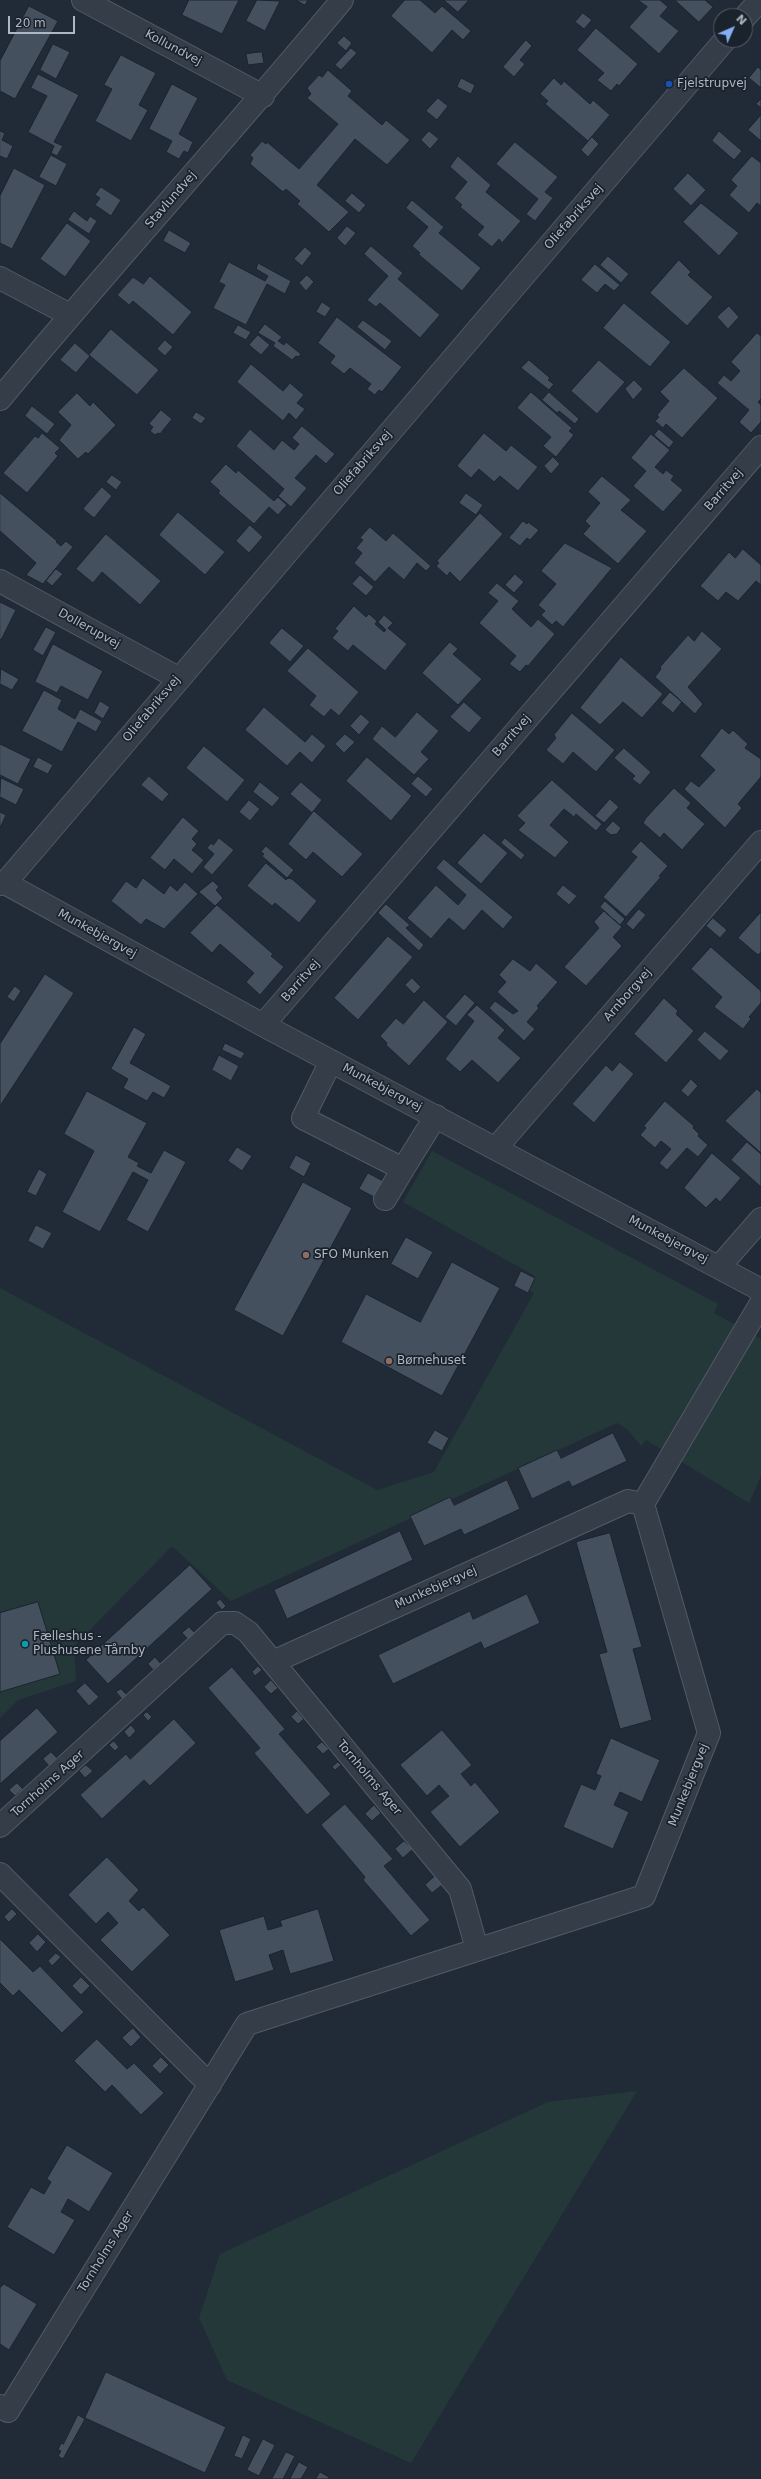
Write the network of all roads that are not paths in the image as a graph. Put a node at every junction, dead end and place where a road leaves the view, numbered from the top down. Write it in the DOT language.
graph roads {
  1 [pos="83,0"];
  2 [pos="342,0"];
  3 [pos="760,0"];
  4 [pos="753,8"];
  5 [pos="718,48"];
  6 [pos="263,96"];
  7 [pos="0,278"];
  8 [pos="70,315"];
  9 [pos="0,399"];
  10 [pos="761,447"];
  11 [pos="0,581"];
  12 [pos="178,678"];
  13 [pos="761,842"];
  14 [pos="2,883"];
  15 [pos="263,1025"];
  16 [pos="331,1061"];
  17 [pos="436,1116"];
  18 [pos="496,1148"];
  19 [pos="403,1169"];
  20 [pos="385,1199"];
  21 [pos="761,1219"];
  22 [pos="718,1267"];
  23 [pos="761,1290"];
  24 [pos="761,1303"];
  25 [pos="643,1504"];
  26 [pos="273,1662"];
  27 [pos="0,1826"];
  28 [pos="0,1874"];
  29 [pos="477,1950"];
  30 [pos="210,2085"];
  31 [pos="0,2406"];
  1 -- 6 [label="street, Kollundvej"];
  2 -- 6 [label="street, Stavlundvej"];
  3 -- 4 [label="street"];
  5 -- 12 [label="street, Oliefabriksvej"];
  6 -- 8 [label="street, Stavlundvej"];
  7 -- 8 [label="street"];
  8 -- 9 [label="street, Stavlundvej"];
  10 -- 15 [label="street, Barritvej"];
  11 -- 12 [label="street, Dollerupvej"];
  12 -- 14 [label="street, Oliefabriksvej"];
  13 -- 18 [label="street, Arnborgvej"];
  14 -- 15 [label="street, Munkebjergvej"];
  15 -- 16 [label="street, Munkebjergvej"];
  16 -- 17 [label="street, Munkebjergvej"];
  16 -- 19 [label="street"];
  17 -- 18 [label="street, Munkebjergvej"];
  17 -- 19 [label="street"];
  18 -- 22 [label="street, Munkebjergvej"];
  19 -- 20 [label="street"];
  21 -- 22 [label="street"];
  22 -- 23 [label="street, Munkebjergvej"];
  24 -- 25 [label="street"];
  25 -- 26 [label="street, Munkebjergvej"];
  25 -- 29 [label="street, Munkebjergvej"];
  26 -- 27 [label="street, Tornholms Ager"];
  26 -- 29 [label="street, Tornholms Ager"];
  28 -- 30 [label="street"];
  29 -- 30 [label="street, Tornholms Ager"];
  30 -- 31 [label="street, Tornholms Ager"];
}
